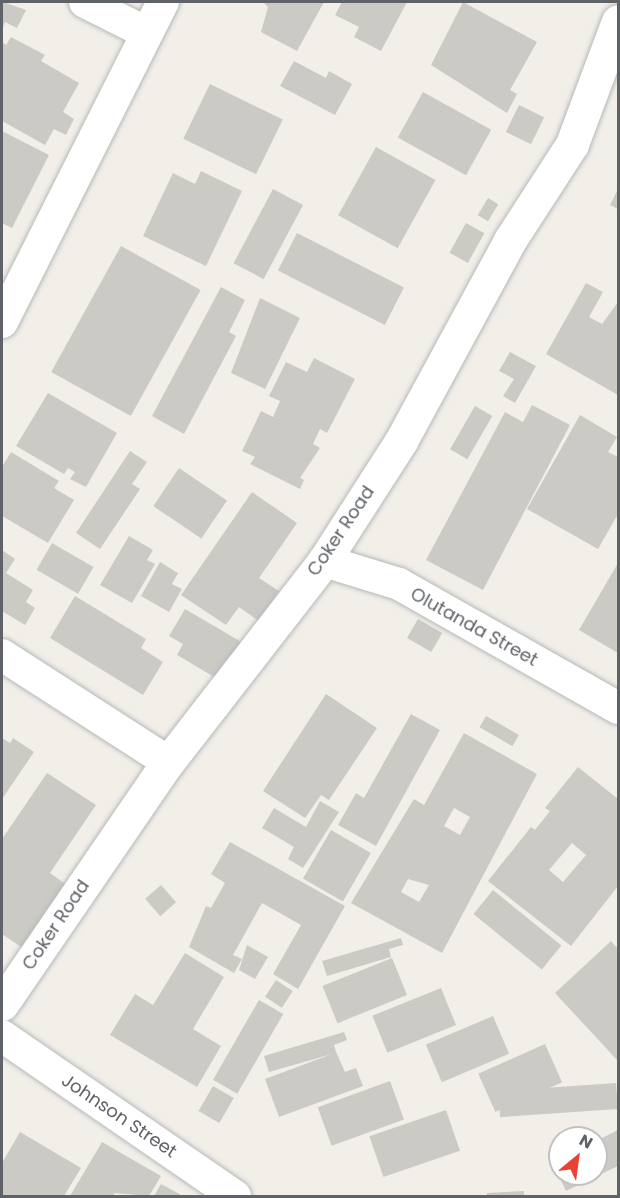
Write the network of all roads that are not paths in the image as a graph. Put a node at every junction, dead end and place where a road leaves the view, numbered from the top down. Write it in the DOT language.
graph roads {
  1 [pos="85,2"];
  2 [pos="163,2"];
  3 [pos="147,33"];
  4 [pos="616,33"];
  5 [pos="2,322"];
  6 [pos="324,561"];
  7 [pos="2,655"];
  8 [pos="618,708"];
  9 [pos="168,762"];
  10 [pos="2,1004"];
  11 [pos="2,1036"];
  12 [pos="235,1197"];
  1 -- 3 [label="street"];
  2 -- 3 [label="street"];
  3 -- 5 [label="street"];
  4 -- 6 [label="main road, Coker Road"];
  6 -- 8 [label="street, Olutanda Street"];
  6 -- 9 [label="main road, Coker Road"];
  7 -- 9 [label="street"];
  9 -- 10 [label="main road, Coker Road"];
  11 -- 12 [label="street, Johnson Street"];
}
